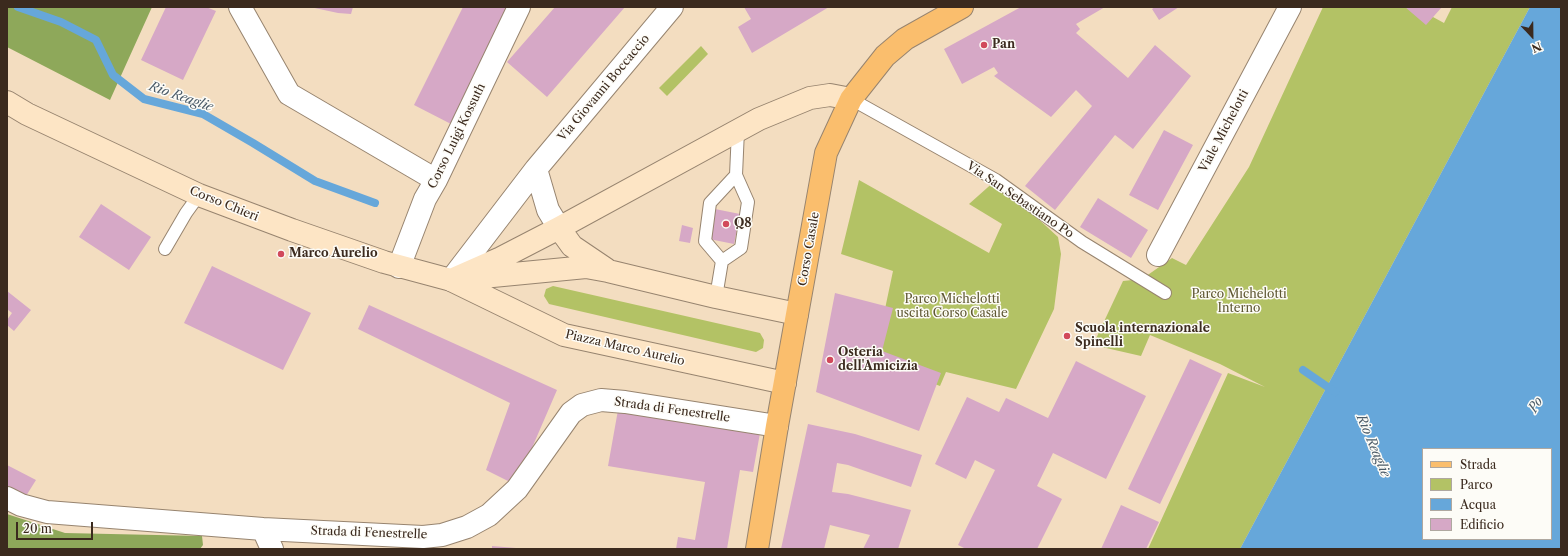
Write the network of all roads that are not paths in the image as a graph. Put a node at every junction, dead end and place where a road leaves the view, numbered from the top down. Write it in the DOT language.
graph roads {
  1 [pos="240,7"];
  2 [pos="520,7"];
  3 [pos="672,7"];
  4 [pos="962,7"];
  5 [pos="1290,7"];
  6 [pos="851,99"];
  7 [pos="7,102"];
  8 [pos="738,130"];
  9 [pos="536,169"];
  10 [pos="736,175"];
  11 [pos="436,180"];
  12 [pos="199,195"];
  13 [pos="559,228"];
  14 [pos="166,249"];
  15 [pos="1158,254"];
  16 [pos="722,261"];
  17 [pos="399,267"];
  18 [pos="608,271"];
  19 [pos="451,280"];
  20 [pos="1165,293"];
  21 [pos="716,297"];
  22 [pos="797,314"];
  23 [pos="785,383"];
  24 [pos="777,426"];
  25 [pos="7,498"];
  26 [pos="263,529"];
  27 [pos="272,549"];
  28 [pos="757,549"];
  1 -- 11 [label="street"];
  2 -- 11 [label="street, Corso Luigi Kossuth"];
  3 -- 9 [label="street, Via Giovanni Boccaccio"];
  4 -- 6 [label="main road, Corso Casale"];
  5 -- 15 [label="street, Viale Michelotti"];
  6 -- 8 [label="main road"];
  6 -- 20 [label="lane, Via San Sebastiano Po"];
  6 -- 22 [label="main road, Corso Casale"];
  7 -- 12 [label="main road, Corso Chieri"];
  8 -- 10 [label="lane"];
  8 -- 13 [label="main road"];
  9 -- 13 [label="street"];
  9 -- 19 [label="street, Via Giovanni Boccaccio"];
  10 -- 16 [label="lane"];
  10 -- 16 [label="lane"];
  11 -- 17 [label="street, Corso Luigi Kossuth"];
  12 -- 14 [label="lane"];
  12 -- 17 [label="main road, Corso Chieri"];
  13 -- 18 [label="main road"];
  13 -- 19 [label="main road"];
  16 -- 21 [label="lane"];
  17 -- 19 [label="main road, Corso Chieri"];
  18 -- 19 [label="main road"];
  18 -- 21 [label="main road"];
  19 -- 23 [label="main road, Piazza Marco Aurelio"];
  21 -- 22 [label="main road"];
  22 -- 23 [label="main road, Corso Casale"];
  23 -- 24 [label="main road, Corso Casale"];
  24 -- 26 [label="street, Strada di Fenestrelle"];
  24 -- 28 [label="main road, Corso Casale"];
  25 -- 26 [label="street, Strada di Fenestrelle"];
  26 -- 27 [label="street"];
}
